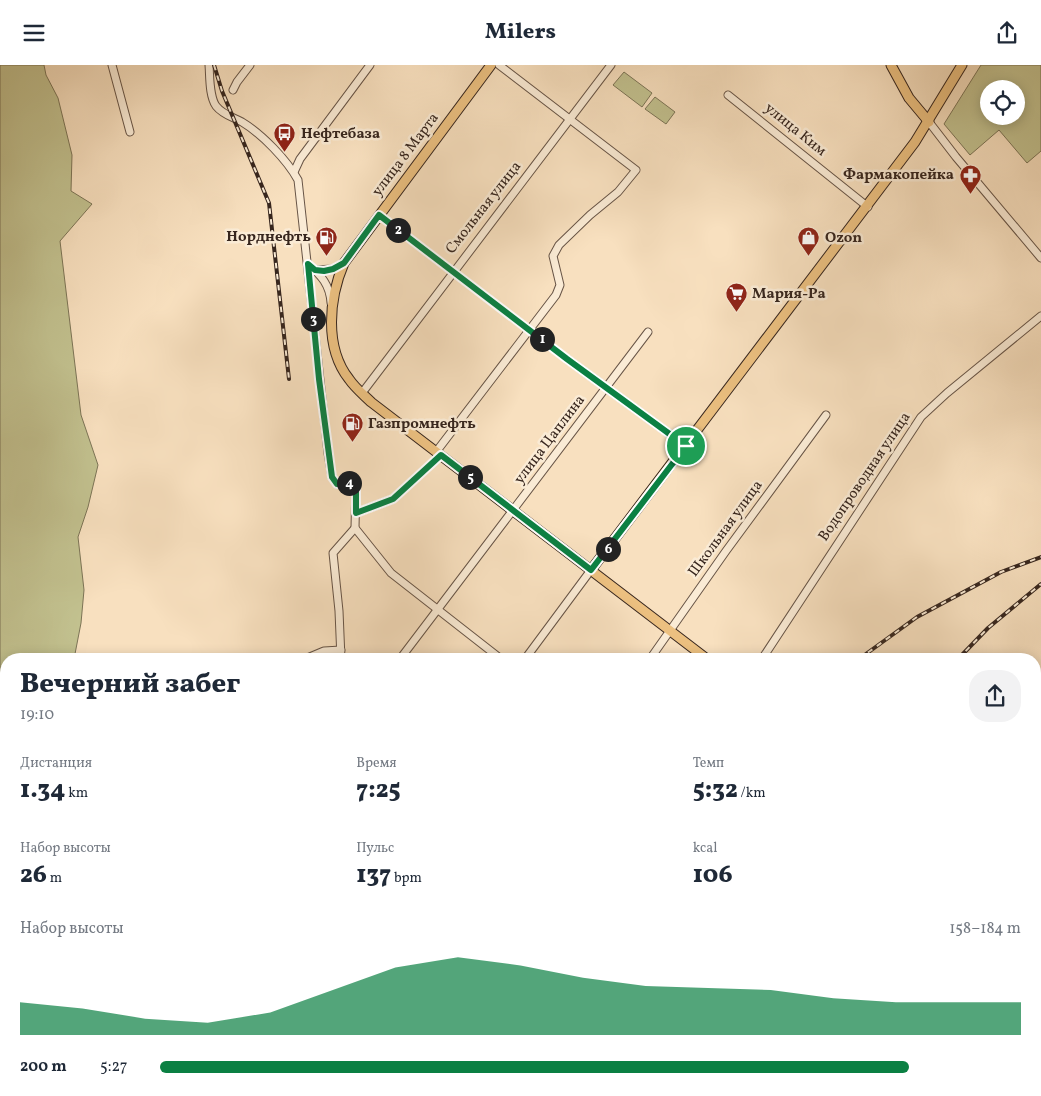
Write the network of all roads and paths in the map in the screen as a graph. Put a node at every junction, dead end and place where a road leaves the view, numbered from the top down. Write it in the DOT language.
graph roads {
  1 [pos="112,65"];
  2 [pos="209,65"];
  3 [pos="250,65"];
  4 [pos="370,65"];
  5 [pos="491,65"];
  6 [pos="499,65"];
  7 [pos="611,65"];
  8 [pos="890,65"];
  9 [pos="962,65"];
  10 [pos="233,90"];
  11 [pos="728,95"];
  12 [pos="571,119"];
  13 [pos="929,122"];
  14 [pos="130,132"];
  15 [pos="294,172"];
  16 [pos="868,207"];
  17 [pos="379,215"];
  18 [pos="1041,258"];
  19 [pos="344,263"];
  20 [pos="308,264"];
  21 [pos="315,270"];
  22 [pos="453,271"];
  23 [pos="331,309"];
  24 [pos="1041,316"];
  25 [pos="529,329"];
  26 [pos="648,332"];
  27 [pos="606,388"];
  28 [pos="362,393"];
  29 [pos="826,415"];
  30 [pos="686,446"];
  31 [pos="439,453"];
  32 [pos="514,510"];
  33 [pos="356,513"];
  34 [pos="355,528"];
  35 [pos="591,570"];
  36 [pos="438,610"];
  37 [pos="670,630"];
  38 [pos="341,650"];
  39 [pos="319,653"];
  40 [pos="405,653"];
  41 [pos="493,653"];
  42 [pos="529,653"];
  43 [pos="654,653"];
  44 [pos="699,653"];
  45 [pos="766,653"];
  1 -- 14 [label="street"];
  2 -- 15 [label="street"];
  3 -- 10 [label="street"];
  4 -- 15 [label="street"];
  5 -- 17 [label="main road, улица 8 Марта"];
  6 -- 12 [label="street"];
  7 -- 12 [label="street, Смольная улица"];
  8 -- 13 [label="main road"];
  9 -- 13 [label="main road"];
  11 -- 16 [label="street, улица Ким"];
  12 -- 22 [label="street, Смольная улица"];
  12 -- 25 [label="street"];
  13 -- 16 [label="main road"];
  13 -- 18 [label="street"];
  15 -- 20 [label="street"];
  16 -- 30 [label="main road"];
  17 -- 19 [label="main road, улица 8 Марта"];
  17 -- 22 [label="street"];
  19 -- 21 [label="street"];
  19 -- 23 [label="main road, улица 8 Марта"];
  20 -- 21 [label="street"];
  20 -- 33 [label="street"];
  21 -- 23 [label="street"];
  22 -- 25 [label="street"];
  22 -- 28 [label="street, Смольная улица"];
  23 -- 28 [label="main road, улица 8 Марта"];
  24 -- 45 [label="street, Водопроводная улица"];
  25 -- 27 [label="street"];
  25 -- 31 [label="street"];
  26 -- 27 [label="street, улица Цаплина"];
  27 -- 30 [label="street"];
  27 -- 32 [label="street, улица Цаплина"];
  28 -- 31 [label="main road, улица 8 Марта"];
  29 -- 37 [label="street, Школьная улица"];
  30 -- 35 [label="main road"];
  31 -- 32 [label="main road, улица 8 Марта"];
  31 -- 33 [label="street"];
  32 -- 35 [label="main road, улица 8 Марта"];
  32 -- 36 [label="street, улица Цаплина"];
  33 -- 34 [label="street"];
  34 -- 36 [label="street"];
  34 -- 38 [label="street"];
  35 -- 37 [label="main road, улица 8 Марта"];
  35 -- 42 [label="street"];
  36 -- 40 [label="street, улица Цаплина"];
  36 -- 41 [label="street"];
  37 -- 43 [label="street, Школьная улица"];
  37 -- 44 [label="main road, улица 8 Марта"];
  38 -- 39 [label="street"];
}
